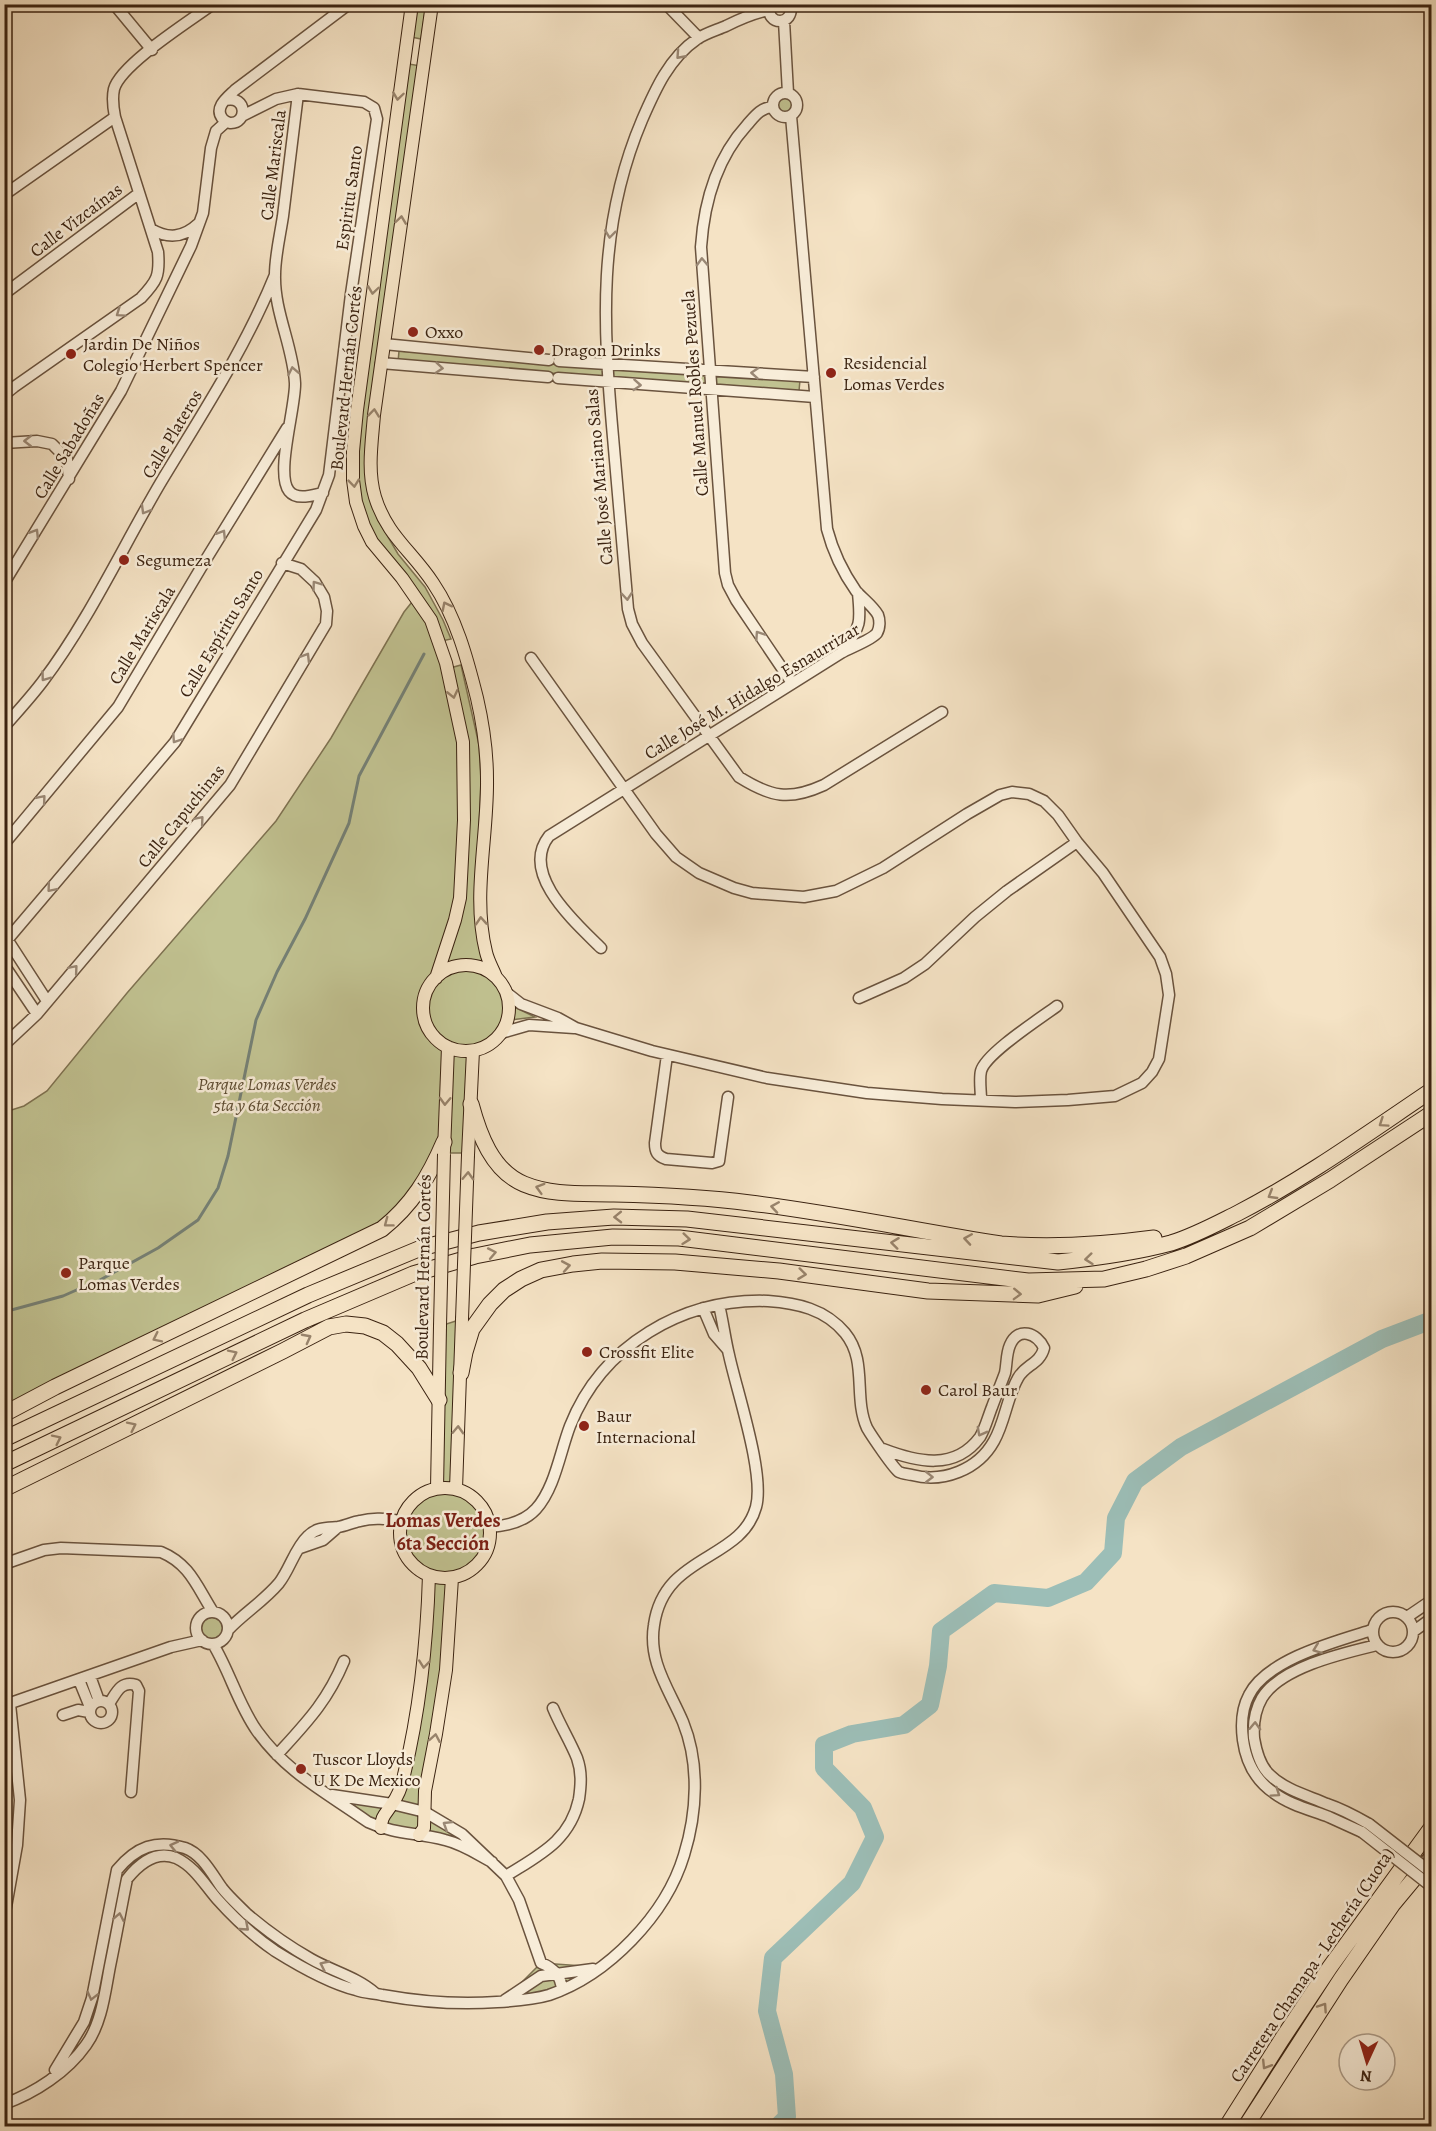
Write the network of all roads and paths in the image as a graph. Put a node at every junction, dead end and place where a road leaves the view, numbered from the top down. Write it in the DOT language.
graph roads {
  1 [pos="114,4"];
  2 [pos="213,4"];
  3 [pos="349,4"];
  4 [pos="412,4"];
  5 [pos="432,4"];
  6 [pos="666,4"];
  7 [pos="790,4"];
  8 [pos="769,7"];
  9 [pos="784,21"];
  10 [pos="699,38"];
  11 [pos="406,39"];
  12 [pos="427,42"];
  13 [pos="152,50"];
  14 [pos="403,59"];
  15 [pos="423,63"];
  16 [pos="788,93"];
  17 [pos="298,94"];
  18 [pos="226,100"];
  19 [pos="773,107"];
  20 [pos="243,116"];
  21 [pos="791,116"];
  22 [pos="115,117"];
  23 [pos="226,122"];
  24 [pos="138,194"];
  25 [pos="4,195"];
  26 [pos="200,222"];
  27 [pos="151,229"];
  28 [pos="275,276"];
  29 [pos="4,294"];
  30 [pos="351,294"];
  31 [pos="384,344"];
  32 [pos="518,357"];
  33 [pos="381,363"];
  34 [pos="606,364"];
  35 [pos="710,370"];
  36 [pos="517,375"];
  37 [pos="814,377"];
  38 [pos="608,383"];
  39 [pos="711,390"];
  40 [pos="4,396"];
  41 [pos="815,396"];
  42 [pos="287,428"];
  43 [pos="4,443"];
  44 [pos="69,479"];
  45 [pos="323,493"];
  46 [pos="282,563"];
  47 [pos="4,583"];
  48 [pos="858,593"];
  49 [pos="460,639"];
  50 [pos="440,645"];
  51 [pos="841,653"];
  52 [pos="466,657"];
  53 [pos="531,658"];
  54 [pos="446,663"];
  55 [pos="792,683"];
  56 [pos="942,712"];
  57 [pos="4,727"];
  58 [pos="709,736"];
  59 [pos="624,789"];
  60 [pos="1077,843"];
  61 [pos="4,844"];
  62 [pos="6,937"];
  63 [pos="601,948"];
  64 [pos="4,965"];
  65 [pos="496,977"];
  66 [pos="436,978"];
  67 [pos="507,993"];
  68 [pos="859,998"];
  69 [pos="47,1001"];
  70 [pos="1057,1006"];
  71 [pos="543,1013"];
  72 [pos="37,1014"];
  73 [pos="541,1025"];
  74 [pos="576,1028"];
  75 [pos="501,1034"];
  76 [pos="4,1045"];
  77 [pos="448,1047"];
  78 [pos="473,1051"];
  79 [pos="667,1055"];
  80 [pos="1431,1090"];
  81 [pos="728,1097"];
  82 [pos="981,1100"];
  83 [pos="471,1104"];
  84 [pos="1431,1113"];
  85 [pos="444,1148"];
  86 [pos="1213,1226"];
  87 [pos="1104,1279"];
  88 [pos="718,1305"];
  89 [pos="703,1308"];
  90 [pos="727,1350"];
  91 [pos="460,1373"];
  92 [pos="439,1400"];
  93 [pos="4,1414"];
  94 [pos="4,1439"];
  95 [pos="883,1449"];
  96 [pos="4,1464"];
  97 [pos="437,1488"];
  98 [pos="4,1489"];
  99 [pos="456,1489"];
  100 [pos="401,1521"];
  101 [pos="490,1527"];
  102 [pos="4,1563"];
  103 [pos="429,1575"];
  104 [pos="452,1578"];
  105 [pos="199,1590"];
  106 [pos="1431,1600"];
  107 [pos="218,1614"];
  108 [pos="242,1615"];
  109 [pos="202,1616"];
  110 [pos="1407,1617"];
  111 [pos="1431,1618"];
  112 [pos="1372,1630"];
  113 [pos="1414,1631"];
  114 [pos="227,1633"];
  115 [pos="199,1635"];
  116 [pos="213,1644"];
  117 [pos="1377,1645"];
  118 [pos="344,1661"];
  119 [pos="226,1665"];
  120 [pos="84,1678"];
  121 [pos="7,1704"];
  122 [pos="97,1706"];
  123 [pos="553,1708"];
  124 [pos="63,1715"];
  125 [pos="277,1755"];
  126 [pos="131,1792"];
  127 [pos="329,1794"];
  128 [pos="392,1804"];
  129 [pos="425,1812"];
  130 [pos="1431,1827"];
  131 [pos="381,1828"];
  132 [pos="1366,1828"];
  133 [pos="419,1835"];
  134 [pos="1431,1857"];
  135 [pos="492,1862"];
  136 [pos="1431,1873"];
  137 [pos="506,1876"];
  138 [pos="1431,1887"];
  139 [pos="4,1918"];
  140 [pos="541,1963"];
  141 [pos="599,1967"];
  142 [pos="557,1974"];
  143 [pos="533,1981"];
  144 [pos="562,1990"];
  145 [pos="541,1997"];
  146 [pos="502,2002"];
  147 [pos="4,2104"];
  148 [pos="1227,2127"];
  149 [pos="1246,2127"];
  1 -- 13 [label="street"];
  2 -- 13 [label="street"];
  3 -- 18 [label="street"];
  4 -- 11 [label="main road, Boulevard Hernán Cortés"];
  5 -- 12 [label="main road, Boulevard Hernán Cortés"];
  6 -- 10 [label="street"];
  7 -- 9 [label="street"];
  8 -- 9 [label="street"];
  8 -- 10 [label="street, Calle José Mariano Salas"];
  9 -- 16 [label="street"];
  10 -- 34 [label="street, Calle José Mariano Salas, one-way"];
  11 -- 12 [label="main road"];
  11 -- 14 [label="main road, Boulevard Hernán Cortés"];
  12 -- 15 [label="main road, Boulevard Hernán Cortés"];
  13 -- 22 [label="street"];
  14 -- 15 [label="main road"];
  14 -- 50 [label="main road, Boulevard Hernán Cortés, one-way"];
  31 -- 15 [label="main road, Boulevard Hernán Cortés, one-way"];
  16 -- 19 [label="street"];
  16 -- 21 [label="street"];
  17 -- 20 [label="street"];
  17 -- 28 [label="street, Calle Mariscala"];
  17 -- 30 [label="street, Espiritu Santo"];
  18 -- 20 [label="street"];
  18 -- 23 [label="street"];
  19 -- 21 [label="street"];
  35 -- 19 [label="street, Calle Manuel Robles Pezuela, one-way"];
  20 -- 23 [label="street"];
  21 -- 37 [label="street, Calle José M. Hidalgo Esnaurrizar"];
  22 -- 24 [label="street"];
  22 -- 25 [label="street"];
  23 -- 26 [label="street, Calle Sabadoñas"];
  24 -- 27 [label="street"];
  24 -- 29 [label="street, Calle Vizcaínas"];
  26 -- 27 [label="street"];
  26 -- 44 [label="street, Calle Sabadoñas"];
  27 -- 40 [label="street, one-way"];
  42 -- 28 [label="street, one-way"];
  28 -- 57 [label="street, Calle Plateros, one-way"];
  30 -- 45 [label="street, Calle Espíritu Santo"];
  31 -- 32 [label="street"];
  31 -- 33 [label="main road, Boulevard Hernán Cortés"];
  32 -- 34 [label="street"];
  32 -- 36 [label="street"];
  33 -- 36 [label="street, one-way"];
  49 -- 33 [label="main road, Boulevard Hernán Cortés, one-way"];
  34 -- 35 [label="street"];
  34 -- 38 [label="street, Calle José Mariano Salas"];
  37 -- 35 [label="street, one-way"];
  35 -- 39 [label="street, Calle Manuel Robles Pezuela"];
  36 -- 38 [label="street"];
  37 -- 41 [label="street, Calle José M. Hidalgo Esnaurrizar"];
  38 -- 39 [label="street, one-way"];
  38 -- 58 [label="street, Calle José Mariano Salas, one-way"];
  39 -- 41 [label="street"];
  55 -- 39 [label="street, Calle Manuel Robles Pezuela, one-way"];
  41 -- 48 [label="street, Calle José M. Hidalgo Esnaurrizar"];
  42 -- 45 [label="street"];
  61 -- 42 [label="street, Calle Mariscala, one-way"];
  44 -- 43 [label="street, one-way"];
  47 -- 44 [label="street, Calle Sabadoñas, one-way"];
  45 -- 46 [label="street, Calle Espíritu Santo"];
  46 -- 62 [label="street, Calle Espíritu Santo, one-way"];
  69 -- 46 [label="street, Calle Capuchinas, one-way"];
  48 -- 51 [label="street"];
  48 -- 51 [label="street, Calle José M. Hidalgo Esnaurrizar"];
  49 -- 50 [label="main road"];
  49 -- 52 [label="main road, Boulevard Hernán Cortés"];
  50 -- 54 [label="main road, Boulevard Hernán Cortés"];
  51 -- 55 [label="street, Calle José M. Hidalgo Esnaurrizar"];
  52 -- 54 [label="main road"];
  65 -- 52 [label="main road, Boulevard Hernán Cortés, one-way"];
  53 -- 59 [label="street"];
  54 -- 66 [label="main road, Boulevard Hernán Cortés, one-way"];
  55 -- 58 [label="street, Calle José M. Hidalgo Esnaurrizar"];
  56 -- 58 [label="street, Calle José Mariano Salas"];
  58 -- 59 [label="street, Calle José M. Hidalgo Esnaurrizar"];
  59 -- 60 [label="street"];
  59 -- 63 [label="street, Calle José M. Hidalgo Esnaurrizar"];
  60 -- 68 [label="street"];
  60 -- 82 [label="street"];
  62 -- 69 [label="street"];
  64 -- 72 [label="street"];
  65 -- 66 [label="main road"];
  65 -- 67 [label="main road"];
  66 -- 77 [label="main road"];
  67 -- 71 [label="street"];
  67 -- 75 [label="main road"];
  69 -- 72 [label="street, Calle Capuchinas"];
  70 -- 82 [label="street"];
  71 -- 73 [label="street"];
  71 -- 74 [label="street"];
  72 -- 76 [label="street, Calle Capuchinas"];
  73 -- 74 [label="street"];
  73 -- 75 [label="street"];
  74 -- 79 [label="street"];
  75 -- 78 [label="main road"];
  77 -- 78 [label="main road"];
  77 -- 85 [label="main road, Boulevard Hernán Cortés, one-way"];
  78 -- 83 [label="main road"];
  79 -- 81 [label="street"];
  79 -- 82 [label="street"];
  80 -- 86 [label="highway, one-way"];
  86 -- 83 [label="highway, one-way"];
  91 -- 83 [label="main road, one-way, bridge"];
  84 -- 87 [label="highway"];
  85 -- 92 [label="main road, Boulevard Hernán Cortés, bridge"];
  85 -- 93 [label="highway, one-way"];
  86 -- 94 [label="highway, one-way"];
  91 -- 87 [label="highway, one-way"];
  96 -- 87 [label="highway, one-way"];
  88 -- 89 [label="street"];
  88 -- 90 [label="street"];
  88 -- 95 [label="street"];
  89 -- 90 [label="street"];
  89 -- 101 [label="street"];
  90 -- 141 [label="street"];
  99 -- 91 [label="main road, one-way"];
  92 -- 97 [label="main road, Boulevard Hernán Cortés"];
  98 -- 92 [label="highway, one-way"];
  95 -- 95 [label="street, one-way"];
  97 -- 99 [label="main road"];
  97 -- 100 [label="main road"];
  99 -- 101 [label="main road"];
  100 -- 103 [label="main road"];
  100 -- 108 [label="street"];
  101 -- 104 [label="main road"];
  102 -- 105 [label="street"];
  103 -- 104 [label="main road"];
  103 -- 128 [label="main road, one-way"];
  129 -- 104 [label="main road, one-way"];
  105 -- 107 [label="street"];
  105 -- 109 [label="street"];
  106 -- 110 [label="street"];
  107 -- 108 [label="street"];
  107 -- 109 [label="street"];
  107 -- 114 [label="street"];
  108 -- 114 [label="street"];
  109 -- 115 [label="street"];
  110 -- 112 [label="street"];
  110 -- 113 [label="street"];
  111 -- 113 [label="street"];
  112 -- 117 [label="street"];
  112 -- 132 [label="street, one-way"];
  113 -- 117 [label="street"];
  114 -- 116 [label="street"];
  114 -- 119 [label="street"];
  115 -- 116 [label="street"];
  115 -- 120 [label="street"];
  116 -- 119 [label="street"];
  132 -- 117 [label="street, one-way"];
  118 -- 125 [label="street"];
  119 -- 125 [label="street"];
  120 -- 121 [label="street"];
  120 -- 122 [label="street"];
  121 -- 139 [label="street"];
  122 -- 124 [label="street"];
  122 -- 126 [label="street"];
  123 -- 137 [label="street"];
  125 -- 127 [label="street"];
  127 -- 128 [label="street"];
  127 -- 131 [label="street"];
  128 -- 129 [label="street"];
  128 -- 131 [label="main road"];
  129 -- 133 [label="main road"];
  135 -- 129 [label="street, one-way"];
  130 -- 148 [label="highway, Carretera Chamapa - Lechería (Cuota), one-way"];
  131 -- 133 [label="street"];
  132 -- 136 [label="street, bridge"];
  132 -- 138 [label="street, bridge"];
  133 -- 135 [label="street"];
  149 -- 134 [label="highway, Carretera Chamapa - Lechería (Cuota), one-way"];
  135 -- 137 [label="street"];
  137 -- 140 [label="street"];
  140 -- 142 [label="street"];
  140 -- 143 [label="street"];
  141 -- 142 [label="street"];
  141 -- 144 [label="street"];
  142 -- 143 [label="street"];
  142 -- 144 [label="street"];
  143 -- 145 [label="street"];
  143 -- 146 [label="street"];
  144 -- 145 [label="street"];
  145 -- 146 [label="street"];
  146 -- 147 [label="street"];
}
